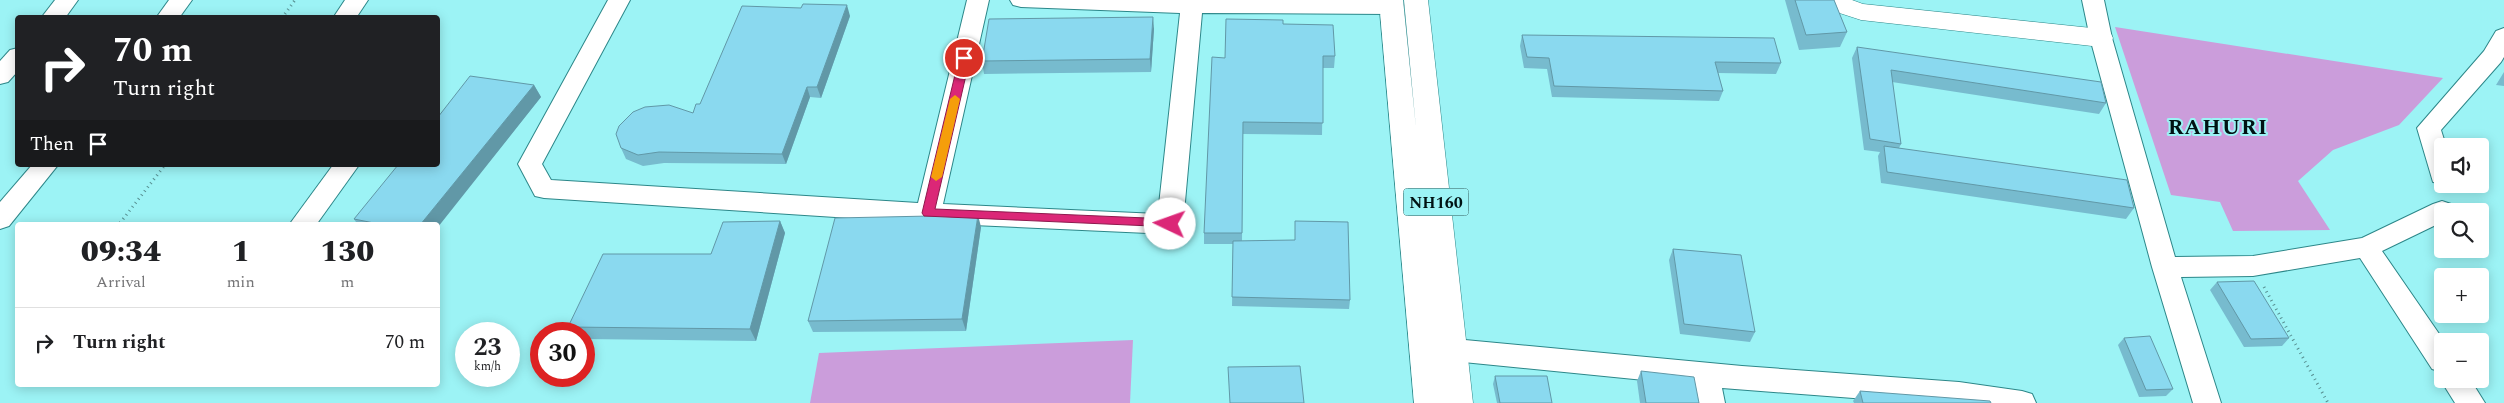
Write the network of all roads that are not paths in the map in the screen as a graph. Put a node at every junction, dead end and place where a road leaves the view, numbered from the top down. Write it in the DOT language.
graph roads {
  1 [pos="67,0"];
  2 [pos="181,0"];
  3 [pos="357,0"];
  4 [pos="619,0"];
  5 [pos="978,0"];
  6 [pos="1021,0"];
  7 [pos="1827,0"];
  8 [pos="2093,0"];
  9 [pos="1399,2"];
  10 [pos="1192,6"];
  11 [pos="54,15"];
  12 [pos="169,15"];
  13 [pos="346,15"];
  14 [pos="2504,36"];
  15 [pos="2101,38"];
  16 [pos="15,59"];
  17 [pos="0,76"];
  18 [pos="2434,146"];
  19 [pos="1418,147"];
  20 [pos="44,167"];
  21 [pos="346,167"];
  22 [pos="928,213"];
  23 [pos="2434,215"];
  24 [pos="0,219"];
  25 [pos="304,222"];
  26 [pos="2366,247"];
  27 [pos="2165,267"];
  28 [pos="1423,347"];
  29 [pos="2434,349"];
  30 [pos="1452,350"];
  31 [pos="1706,374"];
  32 [pos="2460,388"];
  33 [pos="1429,403"];
  34 [pos="1458,403"];
  35 [pos="1712,403"];
  36 [pos="2022,403"];
  37 [pos="2207,403"];
  38 [pos="2471,403"];
  1 -- 11 [label="street"];
  2 -- 12 [label="street"];
  3 -- 13 [label="street"];
  4 -- 22 [label="street"];
  5 -- 22 [label="street"];
  6 -- 10 [label="street"];
  7 -- 15 [label="main road"];
  8 -- 15 [label="street"];
  9 -- 10 [label="street"];
  9 -- 19 [label="main road, NH160"];
  10 -- 22 [label="street"];
  14 -- 18 [label="street"];
  15 -- 27 [label="street"];
  16 -- 17 [label="street"];
  19 -- 28 [label="main road, NH160"];
  19 -- 30 [label="main road, NH160"];
  20 -- 24 [label="street"];
  21 -- 25 [label="street"];
  23 -- 26 [label="street"];
  26 -- 27 [label="street"];
  26 -- 29 [label="street"];
  27 -- 37 [label="street"];
  28 -- 30 [label="street"];
  28 -- 33 [label="main road, NH160"];
  30 -- 31 [label="street"];
  30 -- 34 [label="main road, NH160"];
  31 -- 35 [label="street"];
  31 -- 36 [label="street"];
  32 -- 38 [label="street"];
}
